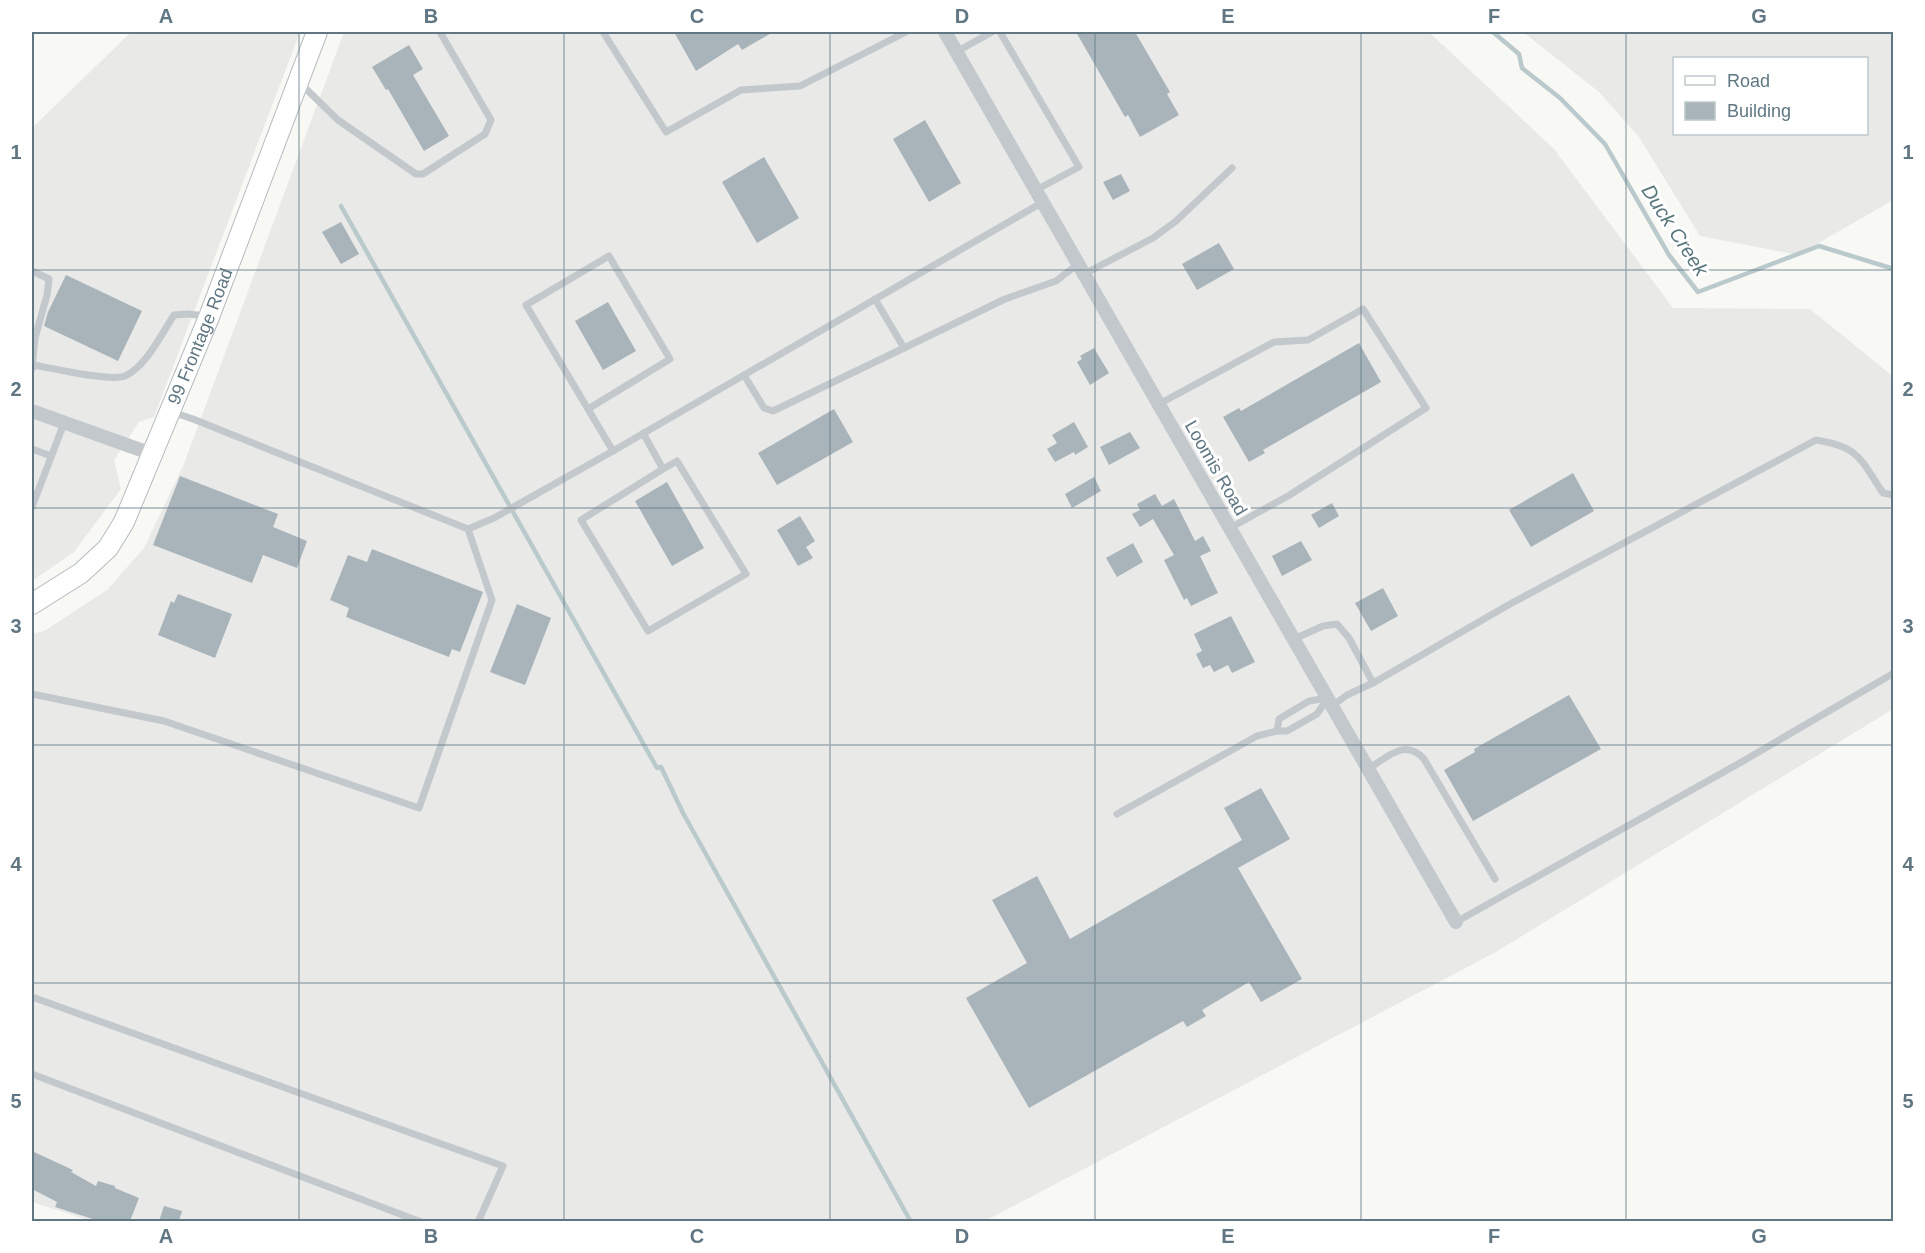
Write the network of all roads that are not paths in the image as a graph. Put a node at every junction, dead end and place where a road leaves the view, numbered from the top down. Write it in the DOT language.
graph roads {
  1 [pos="317,32"];
  2 [pos="441,32"];
  3 [pos="603,32"];
  4 [pos="906,32"];
  5 [pos="945,32"];
  6 [pos="992,32"];
  7 [pos="1000,32"];
  8 [pos="956,52"];
  9 [pos="298,81"];
  10 [pos="1232,168"];
  11 [pos="1039,196"];
  12 [pos="1081,269"];
  13 [pos="32,271"];
  14 [pos="875,299"];
  15 [pos="209,317"];
  16 [pos="904,348"];
  17 [pos="32,367"];
  18 [pos="744,375"];
  19 [pos="1159,404"];
  20 [pos="588,410"];
  21 [pos="32,411"];
  22 [pos="170,412"];
  23 [pos="64,423"];
  24 [pos="643,434"];
  25 [pos="32,449"];
  26 [pos="613,451"];
  27 [pos="152,454"];
  28 [pos="51,456"];
  29 [pos="663,469"];
  30 [pos="1893,495"];
  31 [pos="32,507"];
  32 [pos="1230,528"];
  33 [pos="468,529"];
  34 [pos="32,604"];
  35 [pos="1294,639"];
  36 [pos="1893,673"];
  37 [pos="1372,683"];
  38 [pos="32,694"];
  39 [pos="1330,702"];
  40 [pos="1277,731"];
  41 [pos="1368,769"];
  42 [pos="1117,814"];
  43 [pos="1495,879"];
  44 [pos="1456,922"];
  45 [pos="32,997"];
  46 [pos="32,1074"];
  47 [pos="421,1221"];
  48 [pos="478,1221"];
  1 -- 9 [label="street, 99 Frontage Road"];
  2 -- 9 [label="lane"];
  3 -- 4 [label="lane"];
  5 -- 8 [label="street, Loomis Road"];
  6 -- 8 [label="lane"];
  7 -- 11 [label="lane"];
  8 -- 11 [label="street, Loomis Road"];
  9 -- 15 [label="street, 99 Frontage Road"];
  10 -- 12 [label="lane"];
  11 -- 12 [label="street, Loomis Road"];
  11 -- 14 [label="lane"];
  12 -- 16 [label="lane"];
  12 -- 19 [label="street, Loomis Road"];
  13 -- 17 [label="lane"];
  14 -- 16 [label="lane"];
  14 -- 18 [label="lane"];
  15 -- 17 [label="lane"];
  15 -- 22 [label="street, 99 Frontage Road"];
  16 -- 18 [label="lane"];
  18 -- 24 [label="lane"];
  19 -- 32 [label="street, Loomis Road"];
  19 -- 32 [label="lane"];
  20 -- 20 [label="lane"];
  20 -- 26 [label="lane"];
  21 -- 23 [label="street"];
  22 -- 27 [label="street, 99 Frontage Road"];
  22 -- 33 [label="lane"];
  23 -- 27 [label="street"];
  23 -- 28 [label="lane"];
  24 -- 26 [label="lane"];
  24 -- 29 [label="lane"];
  25 -- 28 [label="lane"];
  26 -- 33 [label="lane"];
  27 -- 34 [label="street, 99 Frontage Road"];
  28 -- 31 [label="lane"];
  29 -- 29 [label="lane"];
  30 -- 37 [label="lane"];
  32 -- 35 [label="street, Loomis Road"];
  33 -- 38 [label="lane"];
  35 -- 37 [label="lane"];
  35 -- 39 [label="street, Loomis Road"];
  36 -- 44 [label="lane"];
  37 -- 39 [label="lane"];
  39 -- 40 [label="lane"];
  39 -- 40 [label="lane"];
  39 -- 41 [label="street, Loomis Road"];
  40 -- 42 [label="lane"];
  41 -- 43 [label="lane"];
  41 -- 44 [label="street, Loomis Road"];
  45 -- 48 [label="lane"];
  46 -- 47 [label="lane"];
}
